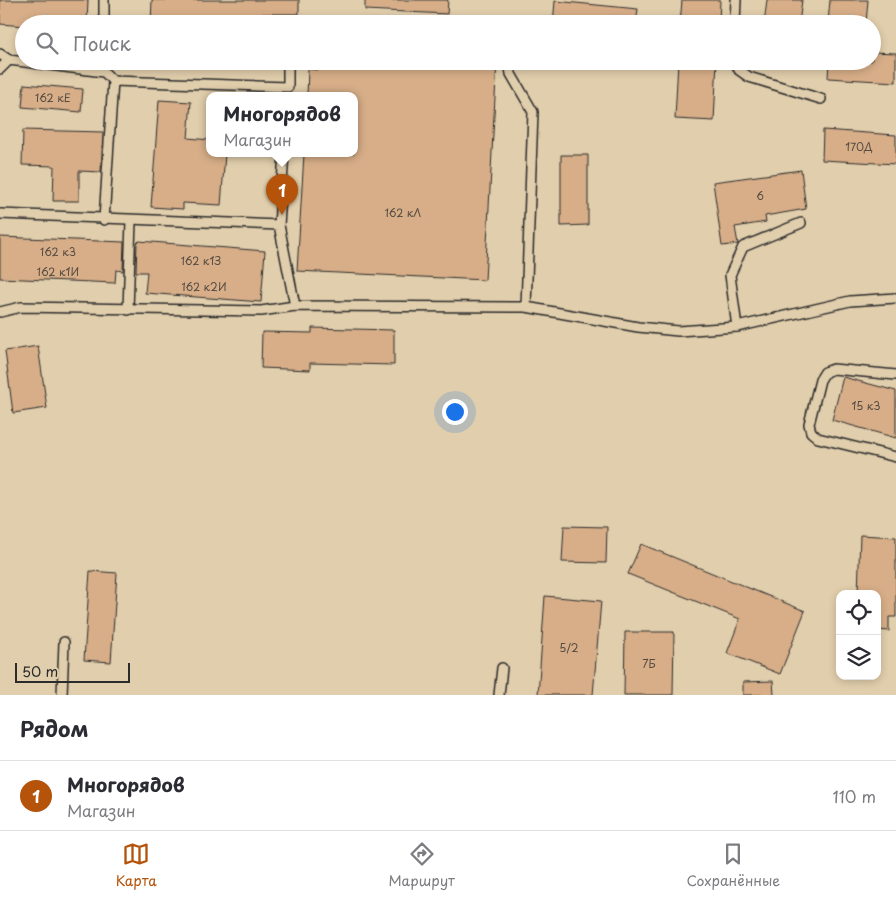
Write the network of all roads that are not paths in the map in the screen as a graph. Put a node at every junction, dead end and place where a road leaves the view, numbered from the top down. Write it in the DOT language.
graph roads {
  1 [pos="104,0"];
  2 [pos="736,0"];
  3 [pos="104,15"];
  4 [pos="735,15"];
  5 [pos="0,54"];
  6 [pos="9,60"];
  7 [pos="15,61"];
  8 [pos="0,69"];
  9 [pos="88,70"];
  10 [pos="288,70"];
  11 [pos="510,70"];
  12 [pos="739,70"];
  13 [pos="104,72"];
  14 [pos="114,81"];
  15 [pos="288,92"];
  16 [pos="821,99"];
  17 [pos="284,157"];
  18 [pos="0,214"];
  19 [pos="104,220"];
  20 [pos="130,221"];
  21 [pos="801,223"];
  22 [pos="279,226"];
  23 [pos="896,298"];
  24 [pos="295,306"];
  25 [pos="526,306"];
  26 [pos="128,310"];
  27 [pos="0,312"];
  28 [pos="737,327"];
  29 [pos="896,375"];
  30 [pos="896,457"];
  31 [pos="64,642"];
  32 [pos="502,668"];
  33 [pos="62,695"];
  34 [pos="499,695"];
  1 -- 3 [label="lane"];
  2 -- 4 [label="lane"];
  5 -- 6 [label="lane"];
  6 -- 7 [label="lane"];
  6 -- 8 [label="lane"];
  9 -- 13 [label="lane"];
  10 -- 15 [label="lane"];
  11 -- 25 [label="lane"];
  12 -- 16 [label="lane"];
  13 -- 14 [label="lane"];
  14 -- 15 [label="lane"];
  14 -- 19 [label="lane"];
  17 -- 22 [label="lane"];
  18 -- 19 [label="lane"];
  19 -- 20 [label="lane"];
  20 -- 22 [label="lane"];
  20 -- 26 [label="lane"];
  21 -- 28 [label="lane"];
  22 -- 24 [label="lane"];
  23 -- 28 [label="lane"];
  24 -- 25 [label="lane"];
  24 -- 26 [label="lane"];
  25 -- 28 [label="lane"];
  26 -- 27 [label="lane"];
  29 -- 30 [label="lane"];
  31 -- 33 [label="lane"];
  32 -- 34 [label="lane"];
}
